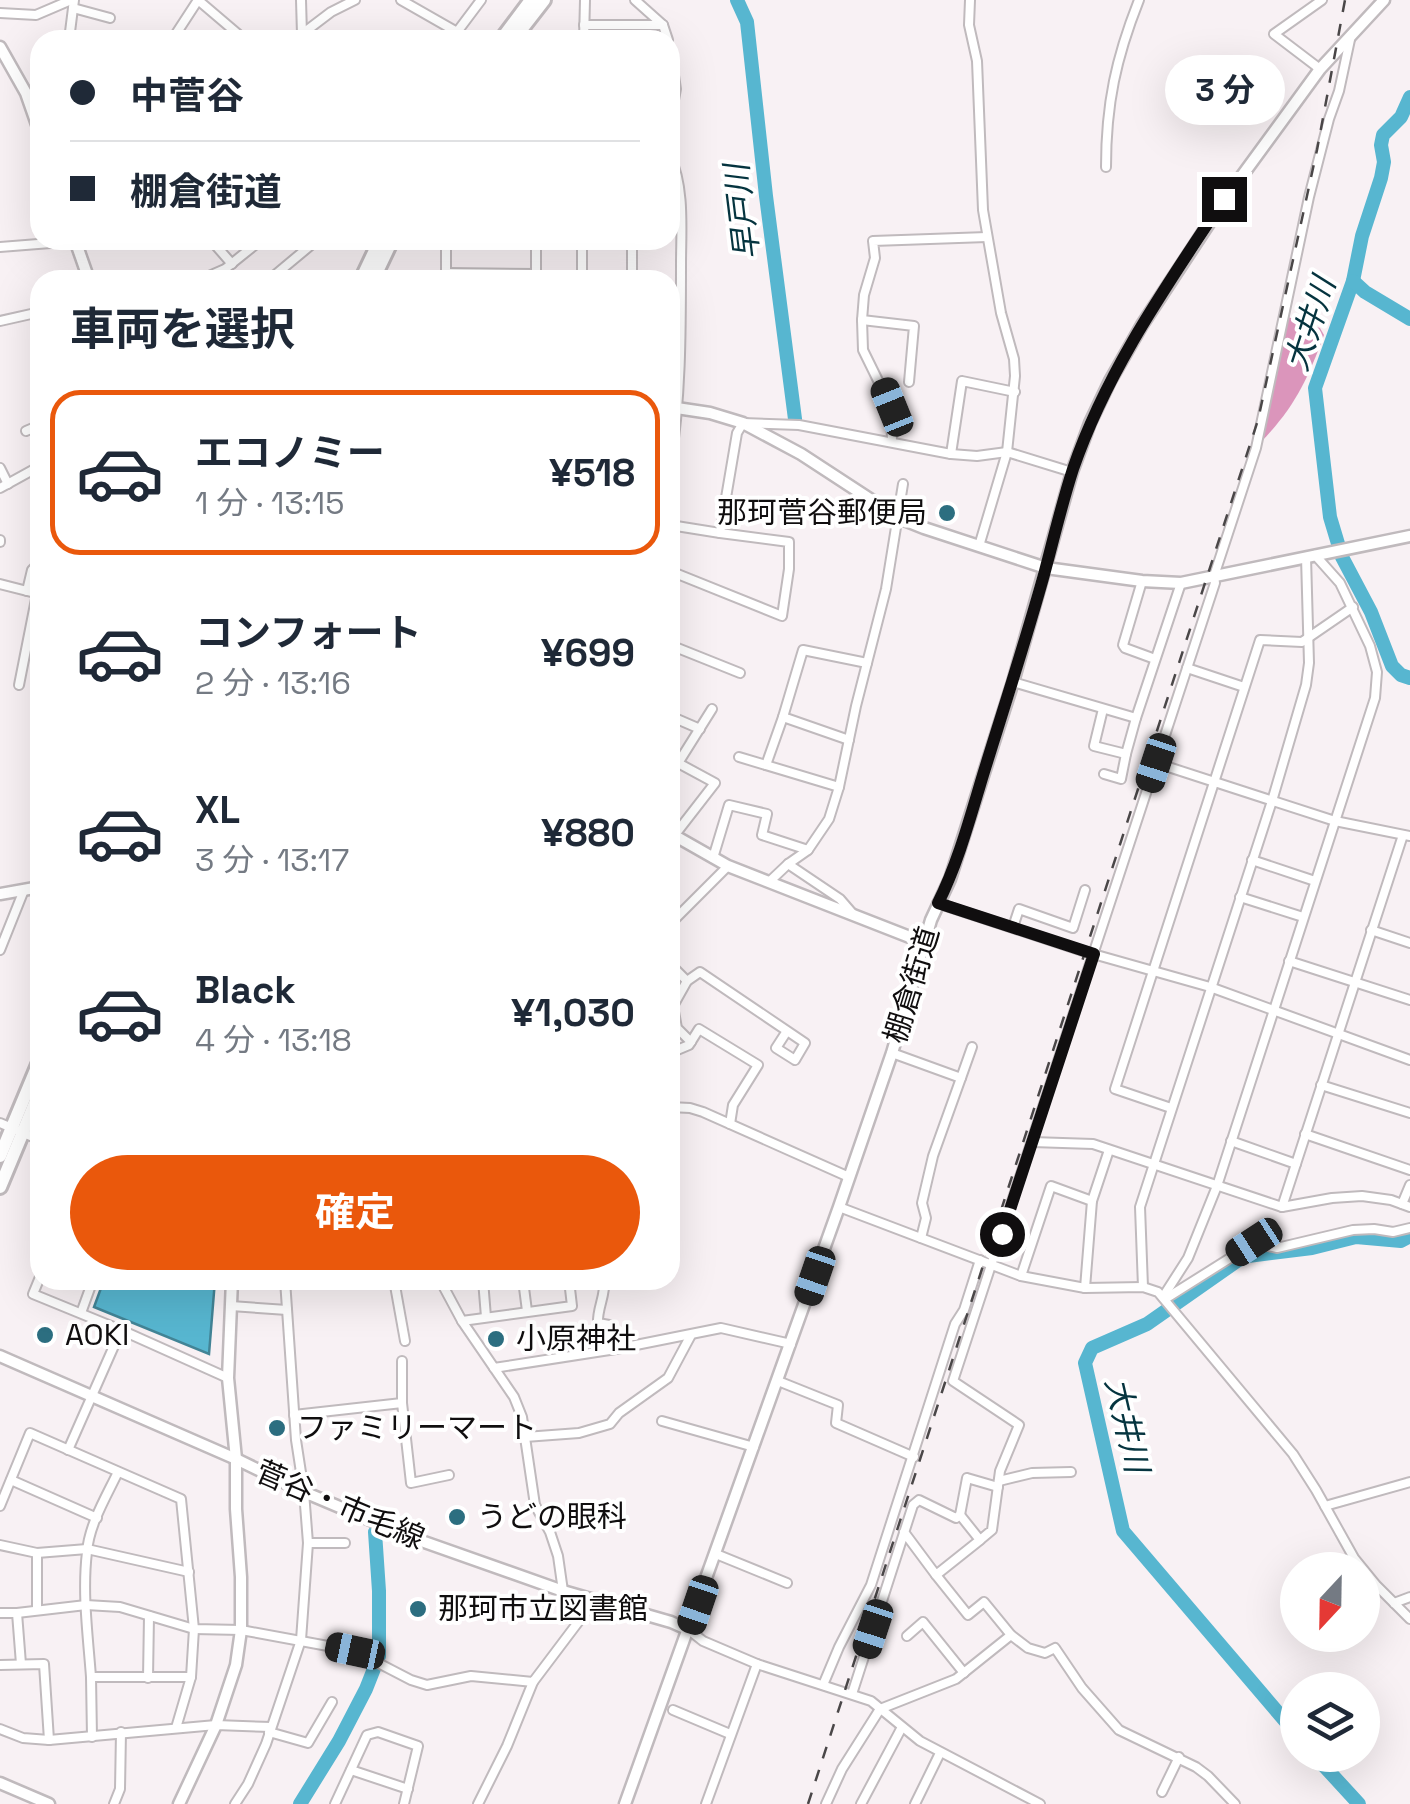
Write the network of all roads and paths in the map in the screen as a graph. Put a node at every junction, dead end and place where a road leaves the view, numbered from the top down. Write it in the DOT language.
graph roads {
  1 [pos="198,0"];
  2 [pos="301,0"];
  3 [pos="355,0"];
  4 [pos="401,0"];
  5 [pos="481,0"];
  6 [pos="531,0"];
  7 [pos="544,0"];
  8 [pos="585,0"];
  9 [pos="635,0"];
  10 [pos="1140,0"];
  11 [pos="1322,0"];
  12 [pos="1384,0"];
  13 [pos="967,2"];
  14 [pos="73,3"];
  15 [pos="0,14"];
  16 [pos="110,18"];
  17 [pos="584,25"];
  18 [pos="663,25"];
  19 [pos="70,30"];
  20 [pos="178,30"];
  21 [pos="233,30"];
  22 [pos="299,30"];
  23 [pos="307,30"];
  24 [pos="445,30"];
  25 [pos="458,30"];
  26 [pos="508,30"];
  27 [pos="522,30"];
  28 [pos="584,30"];
  29 [pos="665,30"];
  30 [pos="1351,35"];
  31 [pos="0,48"];
  32 [pos="1320,69"];
  33 [pos="30,104"];
  34 [pos="1106,167"];
  35 [pos="680,213"];
  36 [pos="681,236"];
  37 [pos="987,237"];
  38 [pos="30,244"];
  39 [pos="0,247"];
  40 [pos="220,250"];
  41 [pos="248,250"];
  42 [pos="305,250"];
  43 [pos="232,264"];
  44 [pos="224,270"];
  45 [pos="280,270"];
  46 [pos="681,310"];
  47 [pos="30,314"];
  48 [pos="862,320"];
  49 [pos="0,321"];
  50 [pos="680,324"];
  51 [pos="909,382"];
  52 [pos="1015,392"];
  53 [pos="680,408"];
  54 [pos="742,422"];
  55 [pos="30,429"];
  56 [pos="26,431"];
  57 [pos="892,442"];
  58 [pos="1007,452"];
  59 [pos="951,454"];
  60 [pos="0,468"];
  61 [pos="30,472"];
  62 [pos="1072,472"];
  63 [pos="904,484"];
  64 [pos="4,486"];
  65 [pos="898,518"];
  66 [pos="680,527"];
  67 [pos="720,533"];
  68 [pos="1410,536"];
  69 [pos="979,546"];
  70 [pos="1316,555"];
  71 [pos="1046,568"];
  72 [pos="680,575"];
  73 [pos="1214,576"];
  74 [pos="30,578"];
  75 [pos="1142,581"];
  76 [pos="1180,583"];
  77 [pos="0,584"];
  78 [pos="27,591"];
  79 [pos="30,592"];
  80 [pos="1353,608"];
  81 [pos="30,632"];
  82 [pos="1308,640"];
  83 [pos="680,649"];
  84 [pos="1156,659"];
  85 [pos="867,663"];
  86 [pos="1187,668"];
  87 [pos="740,672"];
  88 [pos="1012,682"];
  89 [pos="19,685"];
  90 [pos="1244,687"];
  91 [pos="712,709"];
  92 [pos="1103,709"];
  93 [pos="783,717"];
  94 [pos="1136,718"];
  95 [pos="680,720"];
  96 [pos="700,728"];
  97 [pos="849,740"];
  98 [pos="1126,754"];
  99 [pos="738,758"];
  100 [pos="680,760"];
  101 [pos="1156,763"];
  102 [pos="680,764"];
  103 [pos="766,765"];
  104 [pos="1104,774"];
  105 [pos="1214,782"];
  106 [pos="838,786"];
  107 [pos="1272,801"];
  108 [pos="1335,821"];
  109 [pos="680,827"];
  110 [pos="1406,836"];
  111 [pos="680,841"];
  112 [pos="808,850"];
  113 [pos="713,858"];
  114 [pos="1252,860"];
  115 [pos="788,864"];
  116 [pos="728,866"];
  117 [pos="1315,881"];
  118 [pos="769,882"];
  119 [pos="30,889"];
  120 [pos="24,890"];
  121 [pos="1085,890"];
  122 [pos="0,894"];
  123 [pos="1240,897"];
  124 [pos="938,903"];
  125 [pos="680,914"];
  126 [pos="853,914"];
  127 [pos="1304,917"];
  128 [pos="1013,927"];
  129 [pos="1371,930"];
  130 [pos="924,943"];
  131 [pos="1410,943"];
  132 [pos="0,950"];
  133 [pos="1094,954"];
  134 [pos="1289,962"];
  135 [pos="1154,970"];
  136 [pos="680,973"];
  137 [pos="688,981"];
  138 [pos="1354,982"];
  139 [pos="1210,987"];
  140 [pos="680,994"];
  141 [pos="1410,1000"];
  142 [pos="1274,1010"];
  143 [pos="787,1031"];
  144 [pos="680,1032"];
  145 [pos="1339,1033"];
  146 [pos="691,1042"];
  147 [pos="680,1048"];
  148 [pos="972,1048"];
  149 [pos="892,1052"];
  150 [pos="1410,1060"];
  151 [pos="962,1078"];
  152 [pos="30,1084"];
  153 [pos="1322,1085"];
  154 [pos="30,1104"];
  155 [pos="680,1108"];
  156 [pos="1172,1108"];
  157 [pos="1410,1113"];
  158 [pos="730,1124"];
  159 [pos="12,1128"];
  160 [pos="1305,1134"];
  161 [pos="1231,1141"];
  162 [pos="1032,1142"];
  163 [pos="1109,1150"];
  164 [pos="0,1156"];
  165 [pos="1296,1164"];
  166 [pos="1153,1166"];
  167 [pos="1410,1170"];
  168 [pos="849,1177"];
  169 [pos="1410,1185"];
  170 [pos="1217,1186"];
  171 [pos="0,1187"];
  172 [pos="1092,1201"];
  173 [pos="1406,1205"];
  174 [pos="839,1207"];
  175 [pos="1282,1207"];
  176 [pos="1410,1228"];
  177 [pos="921,1238"];
  178 [pos="980,1260"];
  179 [pos="993,1266"];
  180 [pos="1021,1276"];
  181 [pos="1144,1287"];
  182 [pos="1084,1288"];
  183 [pos="35,1290"];
  184 [pos="90,1290"];
  185 [pos="231,1290"];
  186 [pos="286,1290"];
  187 [pos="396,1290"];
  188 [pos="445,1290"];
  189 [pos="483,1290"];
  190 [pos="524,1290"];
  191 [pos="570,1290"];
  192 [pos="604,1290"];
  193 [pos="1165,1299"];
  194 [pos="230,1306"];
  195 [pos="287,1310"];
  196 [pos="527,1312"];
  197 [pos="80,1313"];
  198 [pos="486,1317"];
  199 [pos="462,1321"];
  200 [pos="121,1330"];
  201 [pos="691,1336"];
  202 [pos="405,1341"];
  203 [pos="791,1344"];
  204 [pos="616,1350"];
  205 [pos="0,1356"];
  206 [pos="402,1361"];
  207 [pos="494,1368"];
  208 [pos="228,1378"];
  209 [pos="778,1382"];
  210 [pos="92,1396"];
  211 [pos="402,1403"];
  212 [pos="294,1416"];
  213 [pos="662,1421"];
  214 [pos="526,1438"];
  215 [pos="754,1446"];
  216 [pos="68,1450"];
  217 [pos="914,1457"];
  218 [pos="236,1460"];
  219 [pos="118,1472"];
  220 [pos="1071,1472"];
  221 [pos="448,1476"];
  222 [pos="11,1480"];
  223 [pos="1410,1482"];
  224 [pos="998,1484"];
  225 [pos="304,1492"];
  226 [pos="0,1506"];
  227 [pos="1325,1506"];
  228 [pos="960,1516"];
  229 [pos="96,1518"];
  230 [pos="904,1532"];
  231 [pos="980,1540"];
  232 [pos="345,1542"];
  233 [pos="308,1543"];
  234 [pos="0,1545"];
  235 [pos="87,1549"];
  236 [pos="36,1553"];
  237 [pos="716,1554"];
  238 [pos="189,1572"];
  239 [pos="936,1575"];
  240 [pos="787,1583"];
  241 [pos="563,1591"];
  242 [pos="1410,1597"];
  243 [pos="592,1599"];
  244 [pos="1394,1603"];
  245 [pos="86,1605"];
  246 [pos="37,1609"];
  247 [pos="0,1613"];
  248 [pos="17,1613"];
  249 [pos="149,1616"];
  250 [pos="1410,1619"];
  251 [pos="194,1630"];
  252 [pos="242,1630"];
  253 [pos="689,1630"];
  254 [pos="907,1636"];
  255 [pos="1011,1636"];
  256 [pos="301,1640"];
  257 [pos="21,1664"];
  258 [pos="757,1664"];
  259 [pos="0,1665"];
  260 [pos="964,1672"];
  261 [pos="90,1677"];
  262 [pos="191,1677"];
  263 [pos="148,1678"];
  264 [pos="532,1682"];
  265 [pos="823,1684"];
  266 [pos="852,1694"];
  267 [pos="332,1702"];
  268 [pos="880,1708"];
  269 [pos="673,1710"];
  270 [pos="216,1725"];
  271 [pos="902,1727"];
  272 [pos="0,1728"];
  273 [pos="176,1728"];
  274 [pos="270,1729"];
  275 [pos="121,1732"];
  276 [pos="730,1734"];
  277 [pos="92,1737"];
  278 [pos="49,1740"];
  279 [pos="940,1753"];
  280 [pos="1179,1758"];
  281 [pos="351,1770"];
  282 [pos="0,1783"];
  283 [pos="408,1789"];
  284 [pos="1162,1792"];
  285 [pos="1024,1800"];
  286 [pos="49,1804"];
  287 [pos="114,1804"];
  288 [pos="179,1804"];
  289 [pos="235,1804"];
  290 [pos="335,1804"];
  291 [pos="404,1804"];
  292 [pos="478,1804"];
  293 [pos="625,1804"];
  294 [pos="706,1804"];
  295 [pos="826,1804"];
  296 [pos="861,1804"];
  297 [pos="915,1804"];
  298 [pos="1040,1804"];
  299 [pos="1235,1804"];
  1 -- 20 [label="street"];
  1 -- 21 [label="street"];
  2 -- 22 [label="street"];
  3 -- 23 [label="street"];
  4 -- 24 [label="street"];
  5 -- 25 [label="street"];
  6 -- 26 [label="highway"];
  7 -- 27 [label="highway"];
  8 -- 17 [label="street"];
  9 -- 18 [label="street"];
  10 -- 34 [label="street"];
  11 -- 32 [label="street"];
  12 -- 30 [label="street, 棚倉街道"];
  13 -- 37 [label="street"];
  14 -- 15 [label="street"];
  14 -- 16 [label="street"];
  14 -- 19 [label="street"];
  17 -- 18 [label="street"];
  17 -- 28 [label="street"];
  18 -- 29 [label="street"];
  30 -- 32 [label="street, 棚倉街道"];
  30 -- 73 [label="street"];
  31 -- 33 [label="street"];
  32 -- 62 [label="street, 棚倉街道"];
  35 -- 36 [label="street"];
  36 -- 46 [label="street"];
  37 -- 48 [label="street"];
  37 -- 52 [label="street"];
  38 -- 39 [label="street"];
  40 -- 43 [label="street"];
  41 -- 43 [label="street"];
  42 -- 45 [label="street"];
  43 -- 44 [label="street"];
  46 -- 50 [label="street"];
  47 -- 49 [label="street"];
  48 -- 51 [label="street"];
  48 -- 57 [label="street"];
  52 -- 58 [label="street"];
  52 -- 59 [label="street"];
  53 -- 54 [label="street"];
  54 -- 57 [label="street"];
  54 -- 65 [label="street"];
  54 -- 67 [label="street"];
  55 -- 56 [label="street"];
  57 -- 59 [label="street"];
  58 -- 59 [label="street"];
  58 -- 62 [label="street"];
  58 -- 69 [label="street"];
  60 -- 64 [label="street"];
  61 -- 64 [label="street"];
  62 -- 71 [label="street, 棚倉街道"];
  63 -- 65 [label="street"];
  65 -- 69 [label="street"];
  65 -- 85 [label="street"];
  66 -- 67 [label="street"];
  67 -- 72 [label="street"];
  68 -- 70 [label="street"];
  69 -- 71 [label="street"];
  70 -- 73 [label="street"];
  70 -- 80 [label="street"];
  70 -- 82 [label="street"];
  71 -- 75 [label="street"];
  71 -- 88 [label="street, 棚倉街道"];
  73 -- 76 [label="street"];
  73 -- 86 [label="street"];
  74 -- 78 [label="street"];
  75 -- 76 [label="street"];
  75 -- 84 [label="street"];
  76 -- 84 [label="street"];
  77 -- 78 [label="street"];
  78 -- 79 [label="street"];
  80 -- 82 [label="street"];
  80 -- 108 [label="street"];
  81 -- 89 [label="street"];
  82 -- 90 [label="street"];
  82 -- 107 [label="street"];
  83 -- 87 [label="street"];
  84 -- 94 [label="street"];
  85 -- 93 [label="street"];
  85 -- 97 [label="street"];
  86 -- 90 [label="street"];
  86 -- 101 [label="street"];
  88 -- 92 [label="street"];
  88 -- 124 [label="street, 棚倉街道"];
  90 -- 105 [label="street"];
  91 -- 96 [label="street"];
  92 -- 94 [label="street"];
  92 -- 98 [label="street"];
  93 -- 97 [label="street"];
  93 -- 103 [label="street"];
  94 -- 98 [label="street"];
  95 -- 96 [label="street"];
  96 -- 100 [label="street"];
  97 -- 106 [label="street"];
  98 -- 104 [label="street"];
  99 -- 103 [label="street"];
  101 -- 105 [label="street"];
  101 -- 133 [label="street"];
  102 -- 109 [label="street"];
  103 -- 106 [label="street"];
  105 -- 107 [label="street"];
  105 -- 135 [label="street"];
  106 -- 112 [label="street"];
  107 -- 108 [label="street"];
  107 -- 114 [label="street"];
  108 -- 110 [label="street"];
  108 -- 117 [label="street"];
  110 -- 129 [label="street"];
  111 -- 113 [label="street"];
  112 -- 113 [label="street"];
  112 -- 115 [label="street"];
  113 -- 116 [label="street"];
  114 -- 117 [label="street"];
  114 -- 123 [label="street"];
  115 -- 118 [label="street"];
  115 -- 126 [label="street"];
  116 -- 118 [label="street"];
  116 -- 125 [label="street"];
  117 -- 127 [label="street"];
  118 -- 126 [label="street"];
  119 -- 120 [label="street"];
  120 -- 122 [label="street"];
  120 -- 132 [label="street"];
  121 -- 128 [label="street"];
  123 -- 127 [label="street"];
  123 -- 139 [label="street"];
  124 -- 128 [label="street"];
  124 -- 130 [label="street, 棚倉街道"];
  126 -- 130 [label="street"];
  127 -- 134 [label="street"];
  128 -- 133 [label="street"];
  129 -- 131 [label="street"];
  129 -- 138 [label="street"];
  130 -- 149 [label="street, 棚倉街道"];
  133 -- 135 [label="street"];
  133 -- 162 [label="street"];
  134 -- 138 [label="street"];
  134 -- 142 [label="street"];
  135 -- 139 [label="street"];
  135 -- 156 [label="street"];
  136 -- 137 [label="street"];
  137 -- 140 [label="street"];
  137 -- 143 [label="street"];
  138 -- 141 [label="street"];
  138 -- 145 [label="street"];
  139 -- 142 [label="street"];
  139 -- 156 [label="street"];
  142 -- 145 [label="street"];
  142 -- 161 [label="street"];
  144 -- 146 [label="street"];
  145 -- 150 [label="street"];
  145 -- 153 [label="street"];
  146 -- 147 [label="street"];
  146 -- 158 [label="street"];
  148 -- 151 [label="street"];
  149 -- 151 [label="street"];
  149 -- 168 [label="street, 棚倉街道"];
  151 -- 177 [label="street"];
  152 -- 159 [label="highway"];
  153 -- 157 [label="street"];
  153 -- 160 [label="street"];
  154 -- 159 [label="highway"];
  155 -- 158 [label="street"];
  156 -- 166 [label="street"];
  158 -- 168 [label="street"];
  159 -- 164 [label="highway"];
  159 -- 171 [label="highway"];
  160 -- 165 [label="street"];
  160 -- 167 [label="street"];
  161 -- 165 [label="street"];
  161 -- 170 [label="street"];
  162 -- 163 [label="street"];
  162 -- 179 [label="street"];
  163 -- 166 [label="street"];
  163 -- 172 [label="street"];
  165 -- 175 [label="street"];
  166 -- 170 [label="street"];
  166 -- 181 [label="street"];
  168 -- 174 [label="street, 棚倉街道"];
  169 -- 173 [label="street"];
  170 -- 175 [label="street"];
  170 -- 193 [label="street"];
  172 -- 180 [label="street"];
  172 -- 182 [label="street"];
  173 -- 175 [label="street"];
  174 -- 177 [label="street"];
  174 -- 203 [label="street, 棚倉街道"];
  176 -- 193 [label="street"];
  177 -- 178 [label="street"];
  178 -- 179 [label="street"];
  178 -- 217 [label="street"];
  179 -- 180 [label="street"];
  179 -- 224 [label="street"];
  180 -- 182 [label="street"];
  181 -- 182 [label="street"];
  181 -- 193 [label="street"];
  183 -- 197 [label="street"];
  184 -- 197 [label="street"];
  185 -- 194 [label="street"];
  186 -- 195 [label="street"];
  187 -- 202 [label="street"];
  188 -- 199 [label="street"];
  189 -- 198 [label="street"];
  190 -- 196 [label="street"];
  191 -- 196 [label="street"];
  192 -- 204 [label="street"];
  193 -- 227 [label="street"];
  194 -- 195 [label="street"];
  194 -- 208 [label="street"];
  195 -- 212 [label="street"];
  196 -- 198 [label="street"];
  197 -- 200 [label="street"];
  198 -- 199 [label="street"];
  199 -- 207 [label="street"];
  200 -- 208 [label="street"];
  200 -- 210 [label="street"];
  201 -- 203 [label="street"];
  201 -- 204 [label="street"];
  201 -- 214 [label="street"];
  203 -- 209 [label="street, 棚倉街道"];
  204 -- 207 [label="street"];
  205 -- 210 [label="street, 菅谷・市毛線"];
  206 -- 211 [label="street"];
  207 -- 214 [label="street"];
  208 -- 218 [label="street"];
  209 -- 215 [label="street, 棚倉街道"];
  209 -- 217 [label="street"];
  210 -- 216 [label="street"];
  210 -- 218 [label="street, 菅谷・市毛線"];
  211 -- 212 [label="street"];
  211 -- 221 [label="street"];
  212 -- 225 [label="street"];
  213 -- 215 [label="street"];
  214 -- 241 [label="street"];
  215 -- 237 [label="street, 棚倉街道"];
  216 -- 219 [label="street"];
  216 -- 222 [label="street"];
  217 -- 265 [label="street"];
  218 -- 225 [label="street, 菅谷・市毛線"];
  218 -- 252 [label="street"];
  219 -- 229 [label="street"];
  219 -- 238 [label="street"];
  220 -- 224 [label="street"];
  222 -- 226 [label="street"];
  222 -- 229 [label="street"];
  223 -- 227 [label="street"];
  224 -- 228 [label="street"];
  224 -- 231 [label="street"];
  225 -- 233 [label="street"];
  225 -- 241 [label="street, 菅谷・市毛線"];
  227 -- 244 [label="street"];
  228 -- 230 [label="street"];
  228 -- 231 [label="street"];
  229 -- 235 [label="street"];
  230 -- 239 [label="street"];
  230 -- 266 [label="street"];
  231 -- 239 [label="street"];
  232 -- 233 [label="street"];
  233 -- 256 [label="street"];
  234 -- 236 [label="street"];
  235 -- 236 [label="street"];
  235 -- 238 [label="street"];
  235 -- 245 [label="street"];
  236 -- 246 [label="street"];
  237 -- 240 [label="street"];
  237 -- 253 [label="street, 棚倉街道"];
  238 -- 251 [label="street"];
  239 -- 255 [label="street"];
  241 -- 243 [label="street, 菅谷・市毛線"];
  242 -- 244 [label="street"];
  243 -- 253 [label="street, 菅谷・市毛線"];
  243 -- 264 [label="street"];
  244 -- 250 [label="street"];
  245 -- 246 [label="street"];
  245 -- 249 [label="street"];
  245 -- 261 [label="street"];
  246 -- 248 [label="street"];
  247 -- 248 [label="street"];
  248 -- 257 [label="street"];
  249 -- 251 [label="street"];
  249 -- 263 [label="street"];
  251 -- 252 [label="street"];
  251 -- 262 [label="street"];
  252 -- 256 [label="street"];
  252 -- 270 [label="street"];
  253 -- 258 [label="street"];
  253 -- 293 [label="street, 棚倉街道"];
  254 -- 260 [label="street"];
  255 -- 260 [label="street"];
  255 -- 280 [label="street"];
  256 -- 264 [label="street"];
  256 -- 274 [label="street"];
  257 -- 259 [label="street"];
  257 -- 278 [label="street"];
  258 -- 265 [label="street"];
  258 -- 276 [label="street"];
  260 -- 268 [label="street"];
  261 -- 263 [label="street"];
  261 -- 277 [label="street"];
  262 -- 263 [label="street"];
  262 -- 273 [label="street"];
  264 -- 292 [label="street"];
  265 -- 266 [label="street"];
  266 -- 268 [label="street"];
  267 -- 274 [label="street"];
  268 -- 271 [label="street"];
  268 -- 295 [label="street"];
  269 -- 276 [label="street"];
  270 -- 273 [label="street"];
  270 -- 274 [label="street"];
  270 -- 288 [label="street"];
  271 -- 279 [label="street"];
  271 -- 296 [label="street"];
  272 -- 278 [label="street"];
  273 -- 275 [label="street"];
  274 -- 289 [label="street"];
  275 -- 277 [label="street"];
  275 -- 287 [label="street"];
  276 -- 294 [label="street"];
  277 -- 278 [label="street"];
  279 -- 285 [label="street"];
  279 -- 297 [label="street"];
  280 -- 284 [label="street"];
  280 -- 299 [label="street"];
  281 -- 283 [label="street"];
  281 -- 283 [label="street"];
  281 -- 290 [label="street"];
  282 -- 286 [label="street"];
  283 -- 291 [label="street"];
  285 -- 298 [label="street"];
}
